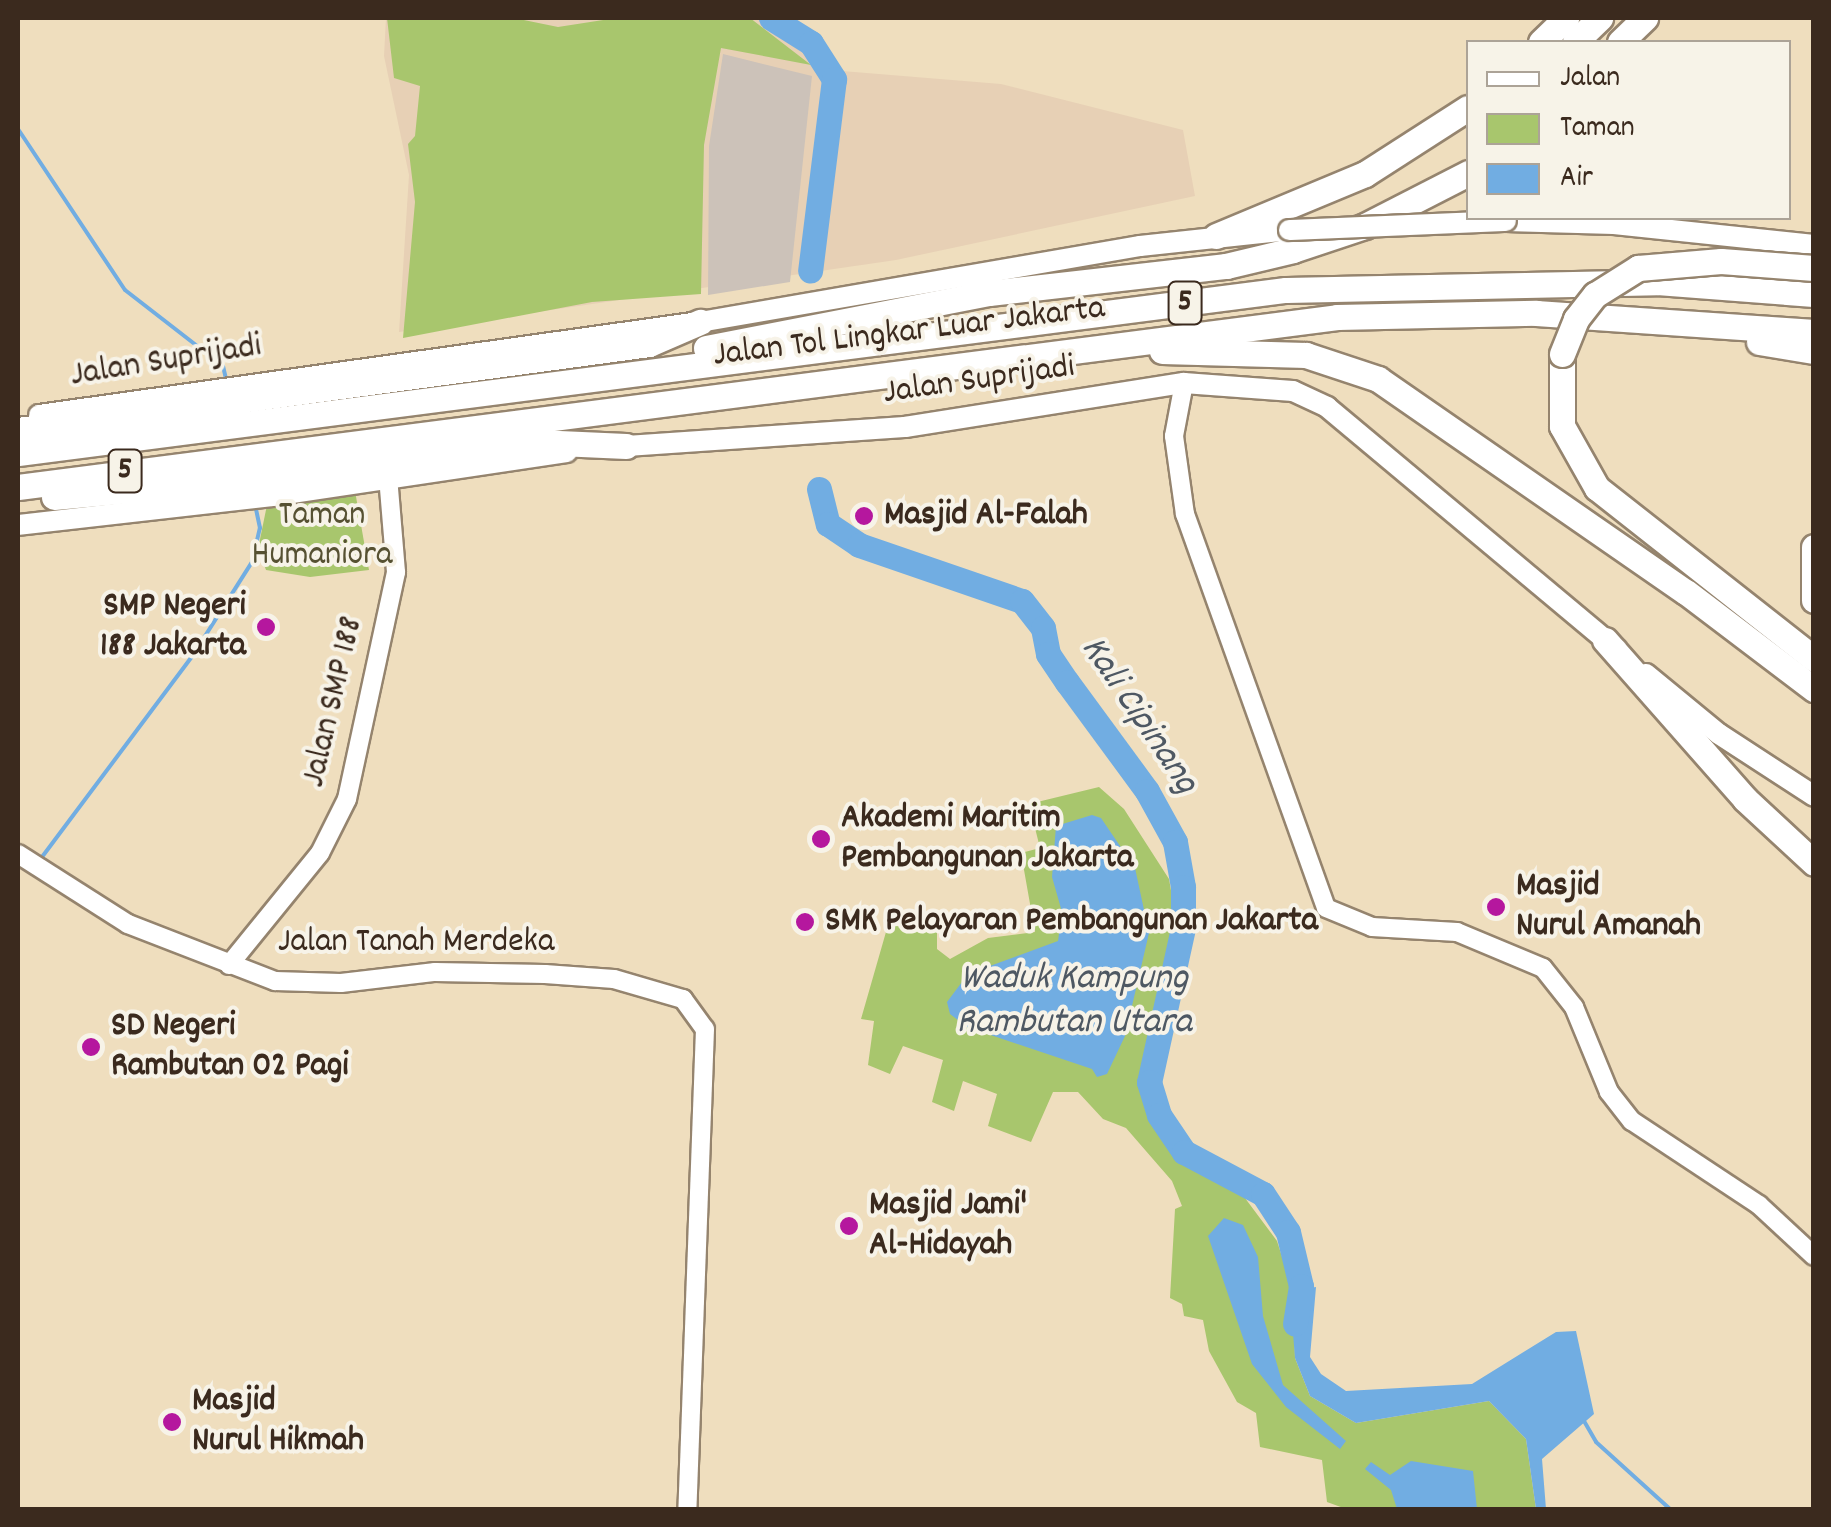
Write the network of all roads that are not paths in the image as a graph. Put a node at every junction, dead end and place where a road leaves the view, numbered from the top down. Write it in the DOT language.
graph roads {
  1 [pos="1566,18"];
  2 [pos="1600,18"];
  3 [pos="1645,18"];
  4 [pos="1543,40"];
  5 [pos="1577,40"];
  6 [pos="1622,40"];
  7 [pos="1466,109"];
  8 [pos="1466,155"];
  9 [pos="1466,174"];
  10 [pos="1419,197"];
  11 [pos="1216,236"];
  12 [pos="1814,245"];
  13 [pos="1814,268"];
  14 [pos="1814,294"];
  15 [pos="1606,316"];
  16 [pos="700,322"];
  17 [pos="1814,332"];
  18 [pos="1046,351"];
  19 [pos="1814,351"];
  20 [pos="560,382"];
  21 [pos="1184,383"];
  22 [pos="213,393"];
  23 [pos="18,418"];
  24 [pos="18,430"];
  25 [pos="626,446"];
  26 [pos="18,453"];
  27 [pos="272,474"];
  28 [pos="388,477"];
  29 [pos="234,479"];
  30 [pos="18,486"];
  31 [pos="18,500"];
  32 [pos="18,525"];
  33 [pos="1814,548"];
  34 [pos="1814,600"];
  35 [pos="1606,640"];
  36 [pos="1814,659"];
  37 [pos="1814,689"];
  38 [pos="1814,796"];
  39 [pos="18,854"];
  40 [pos="1814,864"];
  41 [pos="229,965"];
  42 [pos="1813,1256"];
  43 [pos="688,1510"];
  1 -- 4 [label="highway"];
  2 -- 5 [label="highway"];
  3 -- 6 [label="highway"];
  7 -- 11 [label="highway"];
  8 -- 10 [label="highway"];
  9 -- 10 [label="highway"];
  10 -- 20 [label="highway"];
  11 -- 12 [label="main road, bridge"];
  11 -- 16 [label="main road"];
  13 -- 36 [label="highway, bridge"];
  14 -- 20 [label="highway, Jalan Tol Lingkar Luar Jakarta / 5"];
  15 -- 17 [label="highway, Jalan Tol Lingkar Luar Jakarta / 5"];
  15 -- 18 [label="highway, Jalan Tol Lingkar Luar Jakarta / 5"];
  15 -- 19 [label="highway"];
  16 -- 22 [label="highway"];
  18 -- 27 [label="highway, Jalan Tol Lingkar Luar Jakarta / 5"];
  18 -- 37 [label="highway"];
  20 -- 26 [label="highway, Jalan Tol Lingkar Luar Jakarta / 5"];
  21 -- 25 [label="main road, Jalan Suprijadi"];
  21 -- 35 [label="main road, Jalan Suprijadi"];
  21 -- 42 [label="street"];
  22 -- 23 [label="main road, Jalan Suprijadi"];
  22 -- 24 [label="highway"];
  25 -- 27 [label="highway"];
  25 -- 28 [label="main road, Jalan Suprijadi"];
  27 -- 28 [label="main road, Jalan Suprijadi"];
  27 -- 29 [label="highway"];
  28 -- 41 [label="street, Jalan SMP 188"];
  29 -- 30 [label="highway, 5"];
  29 -- 31 [label="highway"];
  29 -- 32 [label="main road"];
  33 -- 34 [label="highway"];
  35 -- 38 [label="main road, Jalan Suprijadi"];
  35 -- 40 [label="highway"];
  39 -- 41 [label="street, Jalan Tanah Merdeka"];
  41 -- 43 [label="street, Jalan Tanah Merdeka"];
}
